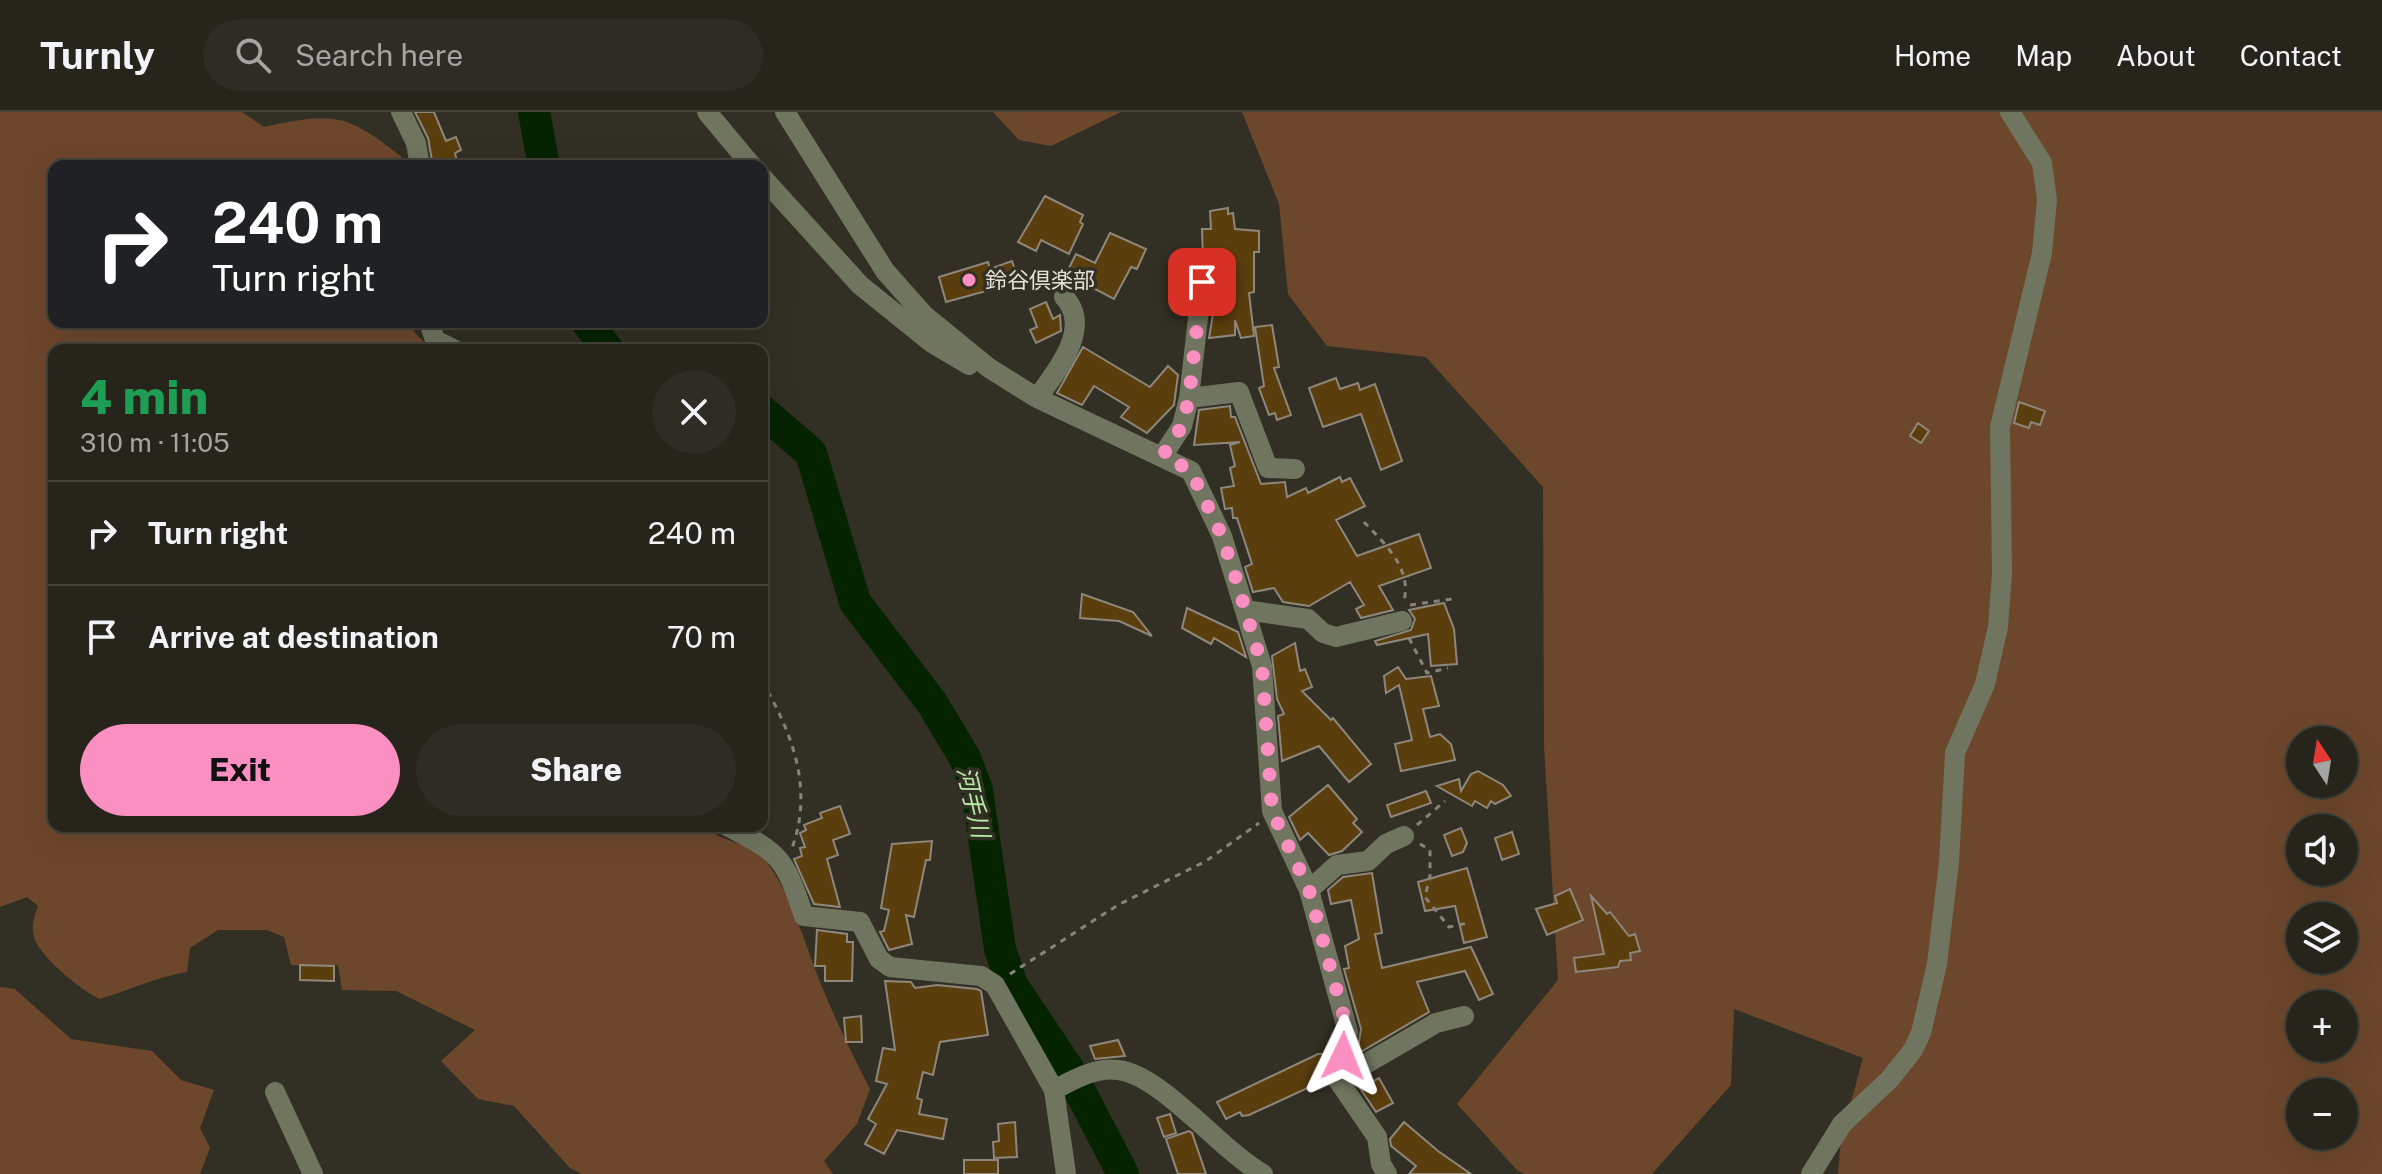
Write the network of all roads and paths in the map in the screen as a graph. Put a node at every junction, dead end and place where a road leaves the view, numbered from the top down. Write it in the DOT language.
graph roads {
  1 [pos="401,112"];
  2 [pos="707,112"];
  3 [pos="785,112"];
  4 [pos="2010,112"];
  5 [pos="419,160"];
  6 [pos="747,160"];
  7 [pos="768,184"];
  8 [pos="1202,282"];
  9 [pos="1064,297"];
  10 [pos="431,328"];
  11 [pos="443,344"];
  12 [pos="989,368"];
  13 [pos="1037,398"];
  14 [pos="1189,398"];
  15 [pos="1163,455"];
  16 [pos="1295,469"];
  17 [pos="1364,522"];
  18 [pos="1452,599"];
  19 [pos="1245,610"];
  20 [pos="1402,621"];
  21 [pos="1448,668"];
  22 [pos="768,694"];
  23 [pos="1445,801"];
  24 [pos="1274,818"];
  25 [pos="739,832"];
  26 [pos="1404,836"];
  27 [pos="786,864"];
  28 [pos="1309,890"];
  29 [pos="1468,923"];
  30 [pos="1015,969"];
  31 [pos="1464,1016"];
  32 [pos="1338,1080"];
  33 [pos="1068,1083"];
  34 [pos="275,1092"];
  35 [pos="313,1174"];
  36 [pos="1066,1174"];
  37 [pos="1263,1174"];
  38 [pos="1387,1174"];
  39 [pos="1811,1174"];
  1 -- 5 [label="street"];
  2 -- 6 [label="street"];
  3 -- 12 [label="street"];
  4 -- 39 [label="street"];
  7 -- 12 [label="street"];
  8 -- 14 [label="street"];
  9 -- 13 [label="street"];
  10 -- 11 [label="street"];
  12 -- 13 [label="street"];
  13 -- 15 [label="street"];
  14 -- 15 [label="street"];
  14 -- 16 [label="street"];
  15 -- 19 [label="street"];
  17 -- 18 [label="path"];
  19 -- 20 [label="street"];
  19 -- 24 [label="street"];
  20 -- 21 [label="path"];
  22 -- 27 [label="path"];
  23 -- 26 [label="path"];
  24 -- 28 [label="street"];
  24 -- 30 [label="path"];
  25 -- 27 [label="street"];
  26 -- 28 [label="street"];
  26 -- 29 [label="path"];
  27 -- 33 [label="street"];
  28 -- 32 [label="street"];
  31 -- 32 [label="street"];
  32 -- 38 [label="street"];
  33 -- 36 [label="street"];
  33 -- 37 [label="street"];
  34 -- 35 [label="street"];
}
